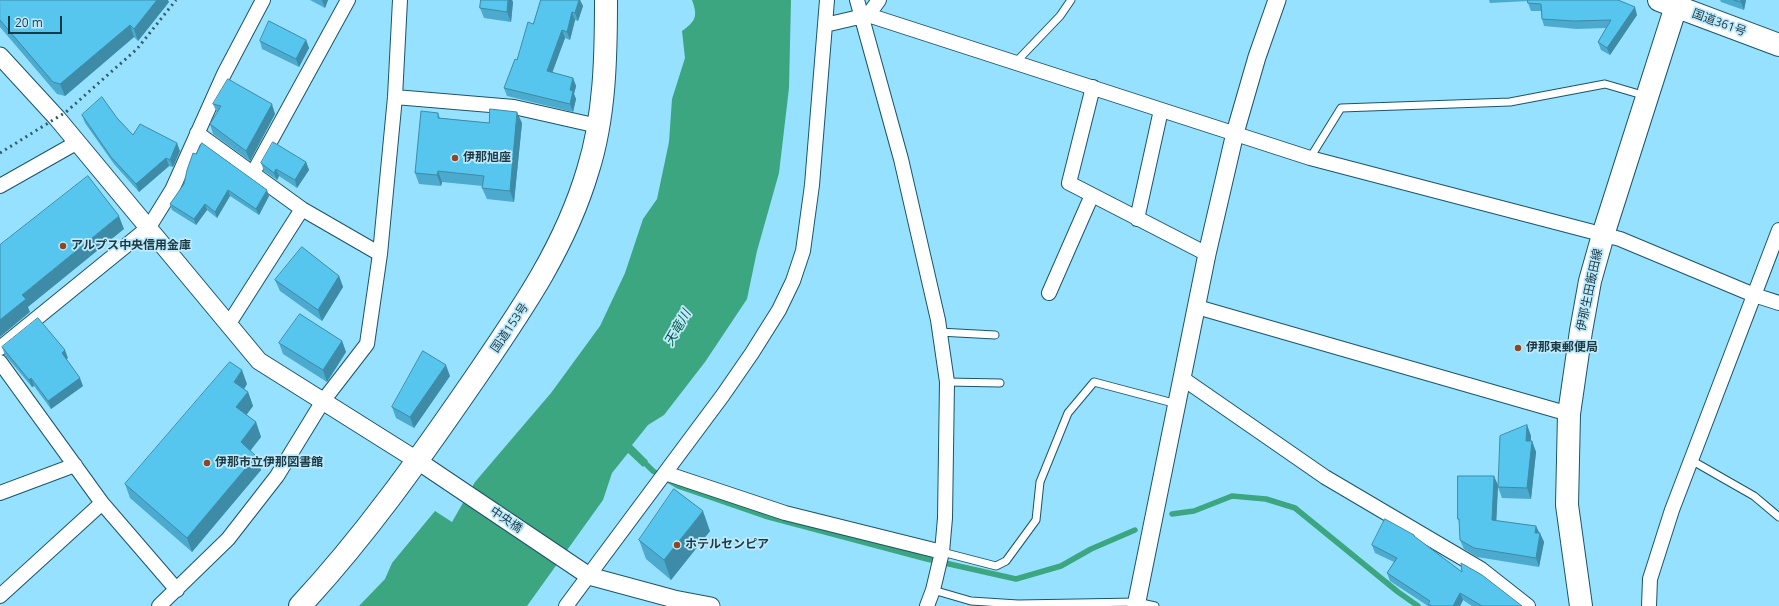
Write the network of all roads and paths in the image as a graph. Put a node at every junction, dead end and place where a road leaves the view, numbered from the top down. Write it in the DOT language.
graph roads {
  1 [pos="263,0"];
  2 [pos="348,0"];
  3 [pos="400,0"];
  4 [pos="606,0"];
  5 [pos="827,0"];
  6 [pos="857,0"];
  7 [pos="879,0"];
  8 [pos="1071,0"];
  9 [pos="1277,0"];
  10 [pos="1671,2"];
  11 [pos="866,16"];
  12 [pos="825,25"];
  13 [pos="1779,45"];
  14 [pos="1015,63"];
  15 [pos="3,66"];
  16 [pos="1093,87"];
  17 [pos="1647,96"];
  18 [pos="395,97"];
  19 [pos="1161,110"];
  20 [pos="598,126"];
  21 [pos="197,133"];
  22 [pos="1234,133"];
  23 [pos="76,143"];
  24 [pos="1310,158"];
  25 [pos="253,173"];
  26 [pos="0,186"];
  27 [pos="1092,195"];
  28 [pos="302,209"];
  29 [pos="1137,219"];
  30 [pos="149,227"];
  31 [pos="1779,230"];
  32 [pos="1603,236"];
  33 [pos="380,254"];
  34 [pos="1207,254"];
  35 [pos="1049,293"];
  36 [pos="1754,295"];
  37 [pos="1779,303"];
  38 [pos="1196,307"];
  39 [pos="228,325"];
  40 [pos="939,332"];
  41 [pos="994,335"];
  42 [pos="0,348"];
  43 [pos="0,362"];
  44 [pos="1182,378"];
  45 [pos="947,382"];
  46 [pos="1000,383"];
  47 [pos="324,401"];
  48 [pos="1177,404"];
  49 [pos="1569,414"];
  50 [pos="1691,460"];
  51 [pos="75,465"];
  52 [pos="424,465"];
  53 [pos="665,473"];
  54 [pos="0,493"];
  55 [pos="102,503"];
  56 [pos="1779,517"];
  57 [pos="942,552"];
  58 [pos="586,573"];
  59 [pos="177,590"];
  60 [pos="933,590"];
  61 [pos="0,596"];
  62 [pos="1136,604"];
  63 [pos="159,606"];
  64 [pos="300,606"];
  65 [pos="566,606"];
  66 [pos="711,606"];
  67 [pos="927,606"];
  68 [pos="1154,606"];
  69 [pos="1528,606"];
  70 [pos="1581,606"];
  71 [pos="1649,606"];
  1 -- 21 [label="street"];
  2 -- 25 [label="street"];
  3 -- 18 [label="street"];
  4 -- 20 [label="main road, 国道153号"];
  5 -- 12 [label="street"];
  6 -- 11 [label="street"];
  7 -- 11 [label="street"];
  8 -- 14 [label="lane"];
  9 -- 22 [label="street"];
  10 -- 13 [label="main road, 国道361号"];
  10 -- 17 [label="main road, 伊那生田飯田線"];
  11 -- 12 [label="street"];
  11 -- 14 [label="street"];
  11 -- 40 [label="street"];
  12 -- 53 [label="street"];
  14 -- 16 [label="street"];
  15 -- 23 [label="street, 中央橋"];
  16 -- 19 [label="street"];
  16 -- 27 [label="street"];
  17 -- 24 [label="lane"];
  17 -- 32 [label="main road, 伊那生田飯田線"];
  18 -- 20 [label="street"];
  18 -- 33 [label="street"];
  19 -- 22 [label="street"];
  19 -- 29 [label="street"];
  20 -- 52 [label="main road, 国道153号"];
  21 -- 25 [label="street"];
  21 -- 30 [label="street"];
  22 -- 24 [label="street"];
  22 -- 34 [label="street"];
  23 -- 26 [label="street"];
  23 -- 30 [label="street, 中央橋"];
  24 -- 32 [label="street"];
  25 -- 28 [label="street"];
  27 -- 29 [label="street"];
  27 -- 35 [label="street"];
  28 -- 33 [label="street"];
  28 -- 39 [label="street"];
  29 -- 34 [label="street"];
  30 -- 39 [label="street, 中央橋"];
  30 -- 42 [label="street"];
  31 -- 36 [label="street"];
  32 -- 36 [label="street"];
  32 -- 49 [label="main road, 伊那生田飯田線"];
  33 -- 47 [label="street"];
  34 -- 38 [label="street"];
  36 -- 37 [label="street"];
  36 -- 50 [label="street"];
  38 -- 44 [label="street"];
  38 -- 49 [label="street"];
  39 -- 47 [label="street, 中央橋"];
  40 -- 41 [label="lane"];
  40 -- 45 [label="street"];
  43 -- 51 [label="street"];
  44 -- 48 [label="street"];
  44 -- 69 [label="street"];
  45 -- 46 [label="lane"];
  45 -- 57 [label="street"];
  47 -- 52 [label="street, 中央橋"];
  47 -- 59 [label="street"];
  48 -- 57 [label="lane"];
  48 -- 62 [label="street"];
  49 -- 70 [label="main road, 伊那生田飯田線"];
  50 -- 56 [label="lane"];
  50 -- 71 [label="street"];
  51 -- 54 [label="street"];
  51 -- 55 [label="street"];
  52 -- 58 [label="street, 中央橋"];
  52 -- 64 [label="main road, 国道153号"];
  53 -- 57 [label="street"];
  53 -- 58 [label="street"];
  55 -- 59 [label="street"];
  55 -- 61 [label="street"];
  57 -- 60 [label="street"];
  58 -- 65 [label="street"];
  58 -- 66 [label="street, 中央橋"];
  59 -- 63 [label="street"];
  60 -- 62 [label="lane"];
  60 -- 67 [label="street"];
  62 -- 68 [label="lane"];
}
